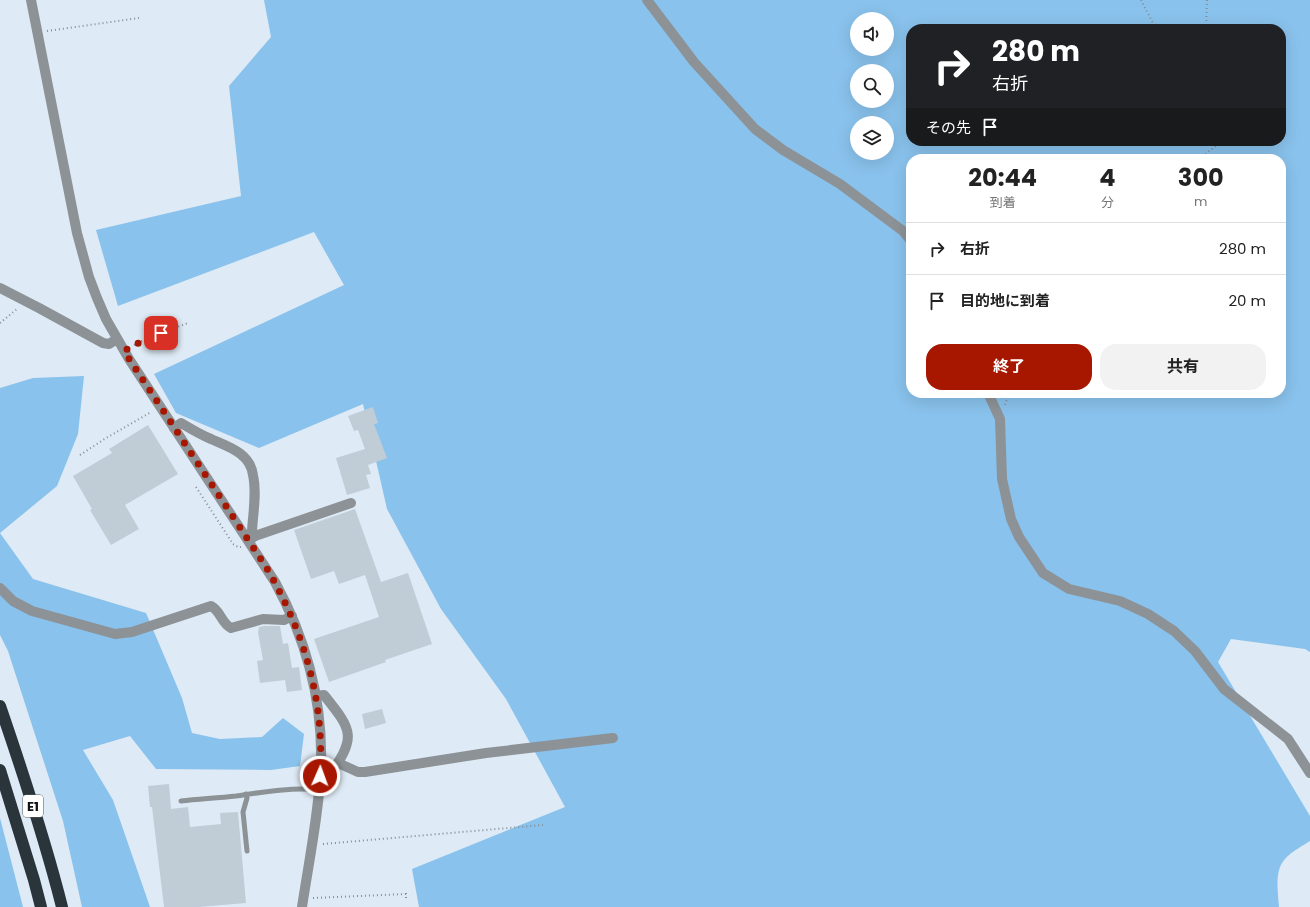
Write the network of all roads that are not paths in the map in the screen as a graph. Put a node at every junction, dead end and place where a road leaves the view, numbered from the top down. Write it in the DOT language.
graph roads {
  1 [pos="31,0"];
  2 [pos="647,0"];
  3 [pos="906,235"];
  4 [pos="0,288"];
  5 [pos="117,339"];
  6 [pos="990,398"];
  7 [pos="174,428"];
  8 [pos="351,503"];
  9 [pos="251,540"];
  10 [pos="0,588"];
  11 [pos="292,616"];
  12 [pos="316,696"];
  13 [pos="0,706"];
  14 [pos="613,738"];
  15 [pos="338,763"];
  16 [pos="0,770"];
  17 [pos="1310,773"];
  18 [pos="320,776"];
  19 [pos="319,790"];
  20 [pos="246,794"];
  21 [pos="181,801"];
  22 [pos="247,851"];
  23 [pos="303,902"];
  24 [pos="41,907"];
  25 [pos="62,907"];
  1 -- 5 [label="street"];
  2 -- 3 [label="street"];
  4 -- 5 [label="street"];
  5 -- 7 [label="street"];
  6 -- 17 [label="street"];
  7 -- 9 [label="street"];
  7 -- 9 [label="street"];
  8 -- 9 [label="street"];
  9 -- 11 [label="street"];
  10 -- 11 [label="street"];
  11 -- 12 [label="street"];
  12 -- 15 [label="street"];
  12 -- 18 [label="street"];
  13 -- 25 [label="highway, E1"];
  14 -- 15 [label="street"];
  15 -- 18 [label="street"];
  16 -- 24 [label="highway, E1"];
  18 -- 19 [label="street"];
  19 -- 20 [label="lane"];
  19 -- 23 [label="street"];
  20 -- 21 [label="lane"];
  20 -- 22 [label="lane"];
}
